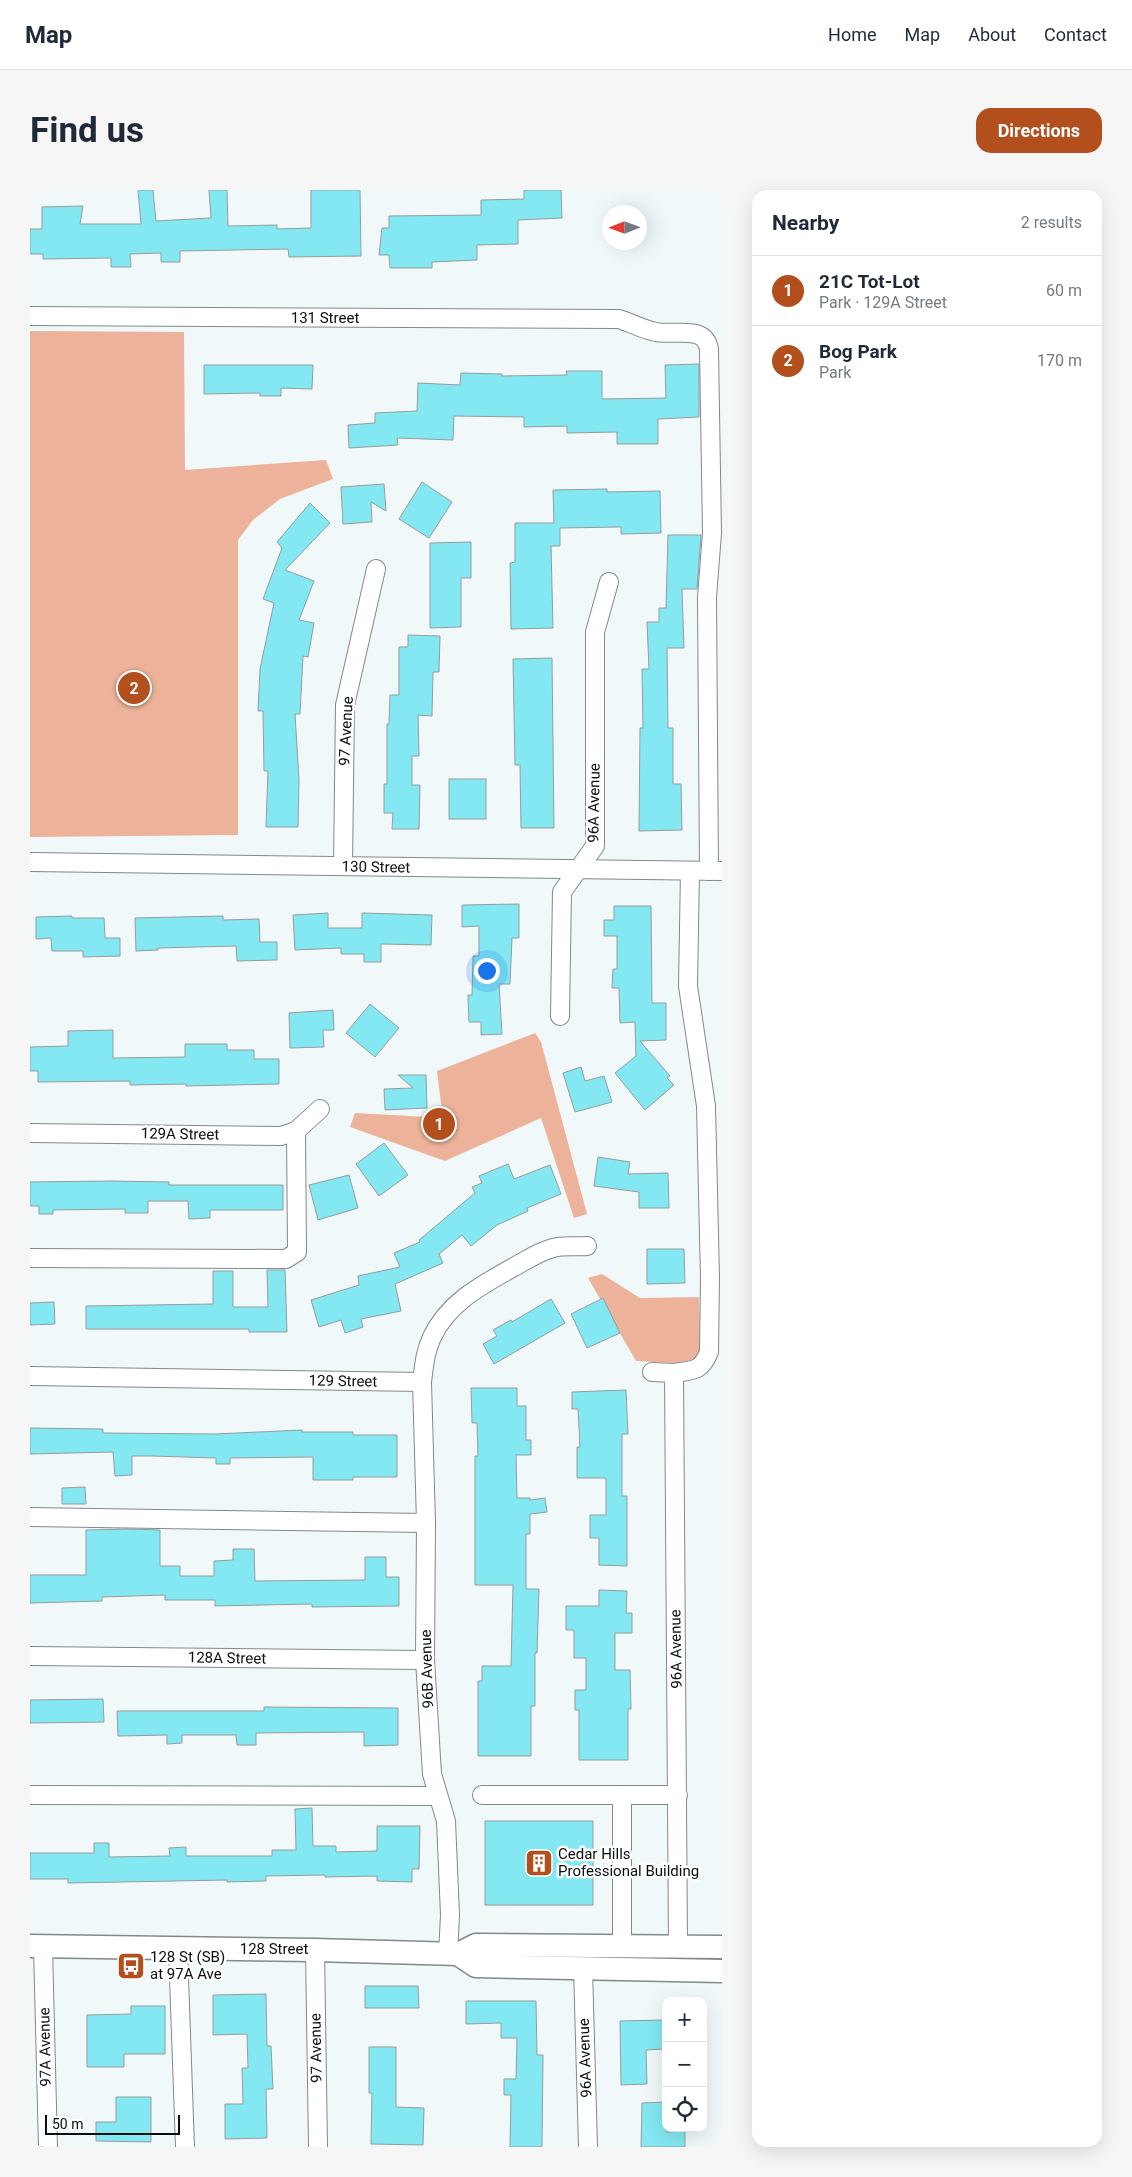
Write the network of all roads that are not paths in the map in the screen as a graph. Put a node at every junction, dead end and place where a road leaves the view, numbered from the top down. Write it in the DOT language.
graph roads {
  1 [pos="30,316"];
  2 [pos="376,569"];
  3 [pos="609,582"];
  4 [pos="30,862"];
  5 [pos="343,866"];
  6 [pos="578,869"];
  7 [pos="690,871"];
  8 [pos="715,871"];
  9 [pos="560,1016"];
  10 [pos="320,1109"];
  11 [pos="296,1131"];
  12 [pos="30,1133"];
  13 [pos="715,1236"];
  14 [pos="587,1246"];
  15 [pos="30,1258"];
  16 [pos="652,1372"];
  17 [pos="674,1373"];
  18 [pos="30,1376"];
  19 [pos="422,1382"];
  20 [pos="30,1517"];
  21 [pos="426,1523"];
  22 [pos="30,1656"];
  23 [pos="425,1660"];
  24 [pos="30,1795"];
  25 [pos="482,1795"];
  26 [pos="622,1795"];
  27 [pos="678,1795"];
  28 [pos="438,1796"];
  29 [pos="37,1946"];
  30 [pos="622,1946"];
  31 [pos="678,1947"];
  32 [pos="722,1947"];
  33 [pos="178,1949"];
  34 [pos="315,1950"];
  35 [pos="453,1954"];
  36 [pos="583,1968"];
  37 [pos="722,1971"];
  38 [pos="38,2090"];
  39 [pos="48,2147"];
  40 [pos="185,2147"];
  41 [pos="318,2147"];
  42 [pos="588,2147"];
  1 -- 8 [label="street, 131 Street"];
  2 -- 5 [label="street, 97 Avenue"];
  3 -- 6 [label="street, 96A Avenue"];
  4 -- 5 [label="street, 130 Street"];
  5 -- 6 [label="street, 130 Street"];
  6 -- 7 [label="street, 130 Street"];
  6 -- 9 [label="street, 96A Avenue"];
  7 -- 8 [label="street, 130 Street"];
  7 -- 13 [label="street"];
  10 -- 11 [label="street"];
  11 -- 12 [label="street, 129A Street"];
  11 -- 15 [label="street"];
  13 -- 17 [label="street"];
  14 -- 19 [label="street"];
  16 -- 17 [label="street"];
  17 -- 27 [label="street, 96A Avenue"];
  18 -- 19 [label="street, 129 Street"];
  19 -- 21 [label="street, 96B Avenue"];
  20 -- 21 [label="street"];
  21 -- 23 [label="street, 96B Avenue"];
  22 -- 23 [label="street, 128A Street"];
  23 -- 28 [label="street, 96B Avenue"];
  24 -- 28 [label="street"];
  25 -- 26 [label="street"];
  26 -- 27 [label="street"];
  26 -- 30 [label="street"];
  27 -- 31 [label="street, 96A Avenue"];
  28 -- 35 [label="street, 96B Avenue"];
  29 -- 33 [label="main road, 128 Street"];
  29 -- 38 [label="street, 97A Avenue"];
  30 -- 31 [label="main road, 128 Street"];
  30 -- 35 [label="main road, 128 Street"];
  31 -- 32 [label="main road, 128 Street"];
  33 -- 34 [label="main road, 128 Street"];
  33 -- 40 [label="street"];
  34 -- 35 [label="main road, 128 Street"];
  34 -- 41 [label="street, 97 Avenue"];
  35 -- 36 [label="main road, 128 Street"];
  36 -- 37 [label="main road, 128 Street"];
  36 -- 42 [label="street, 96A Avenue"];
  38 -- 39 [label="street, 97A Avenue"];
}
